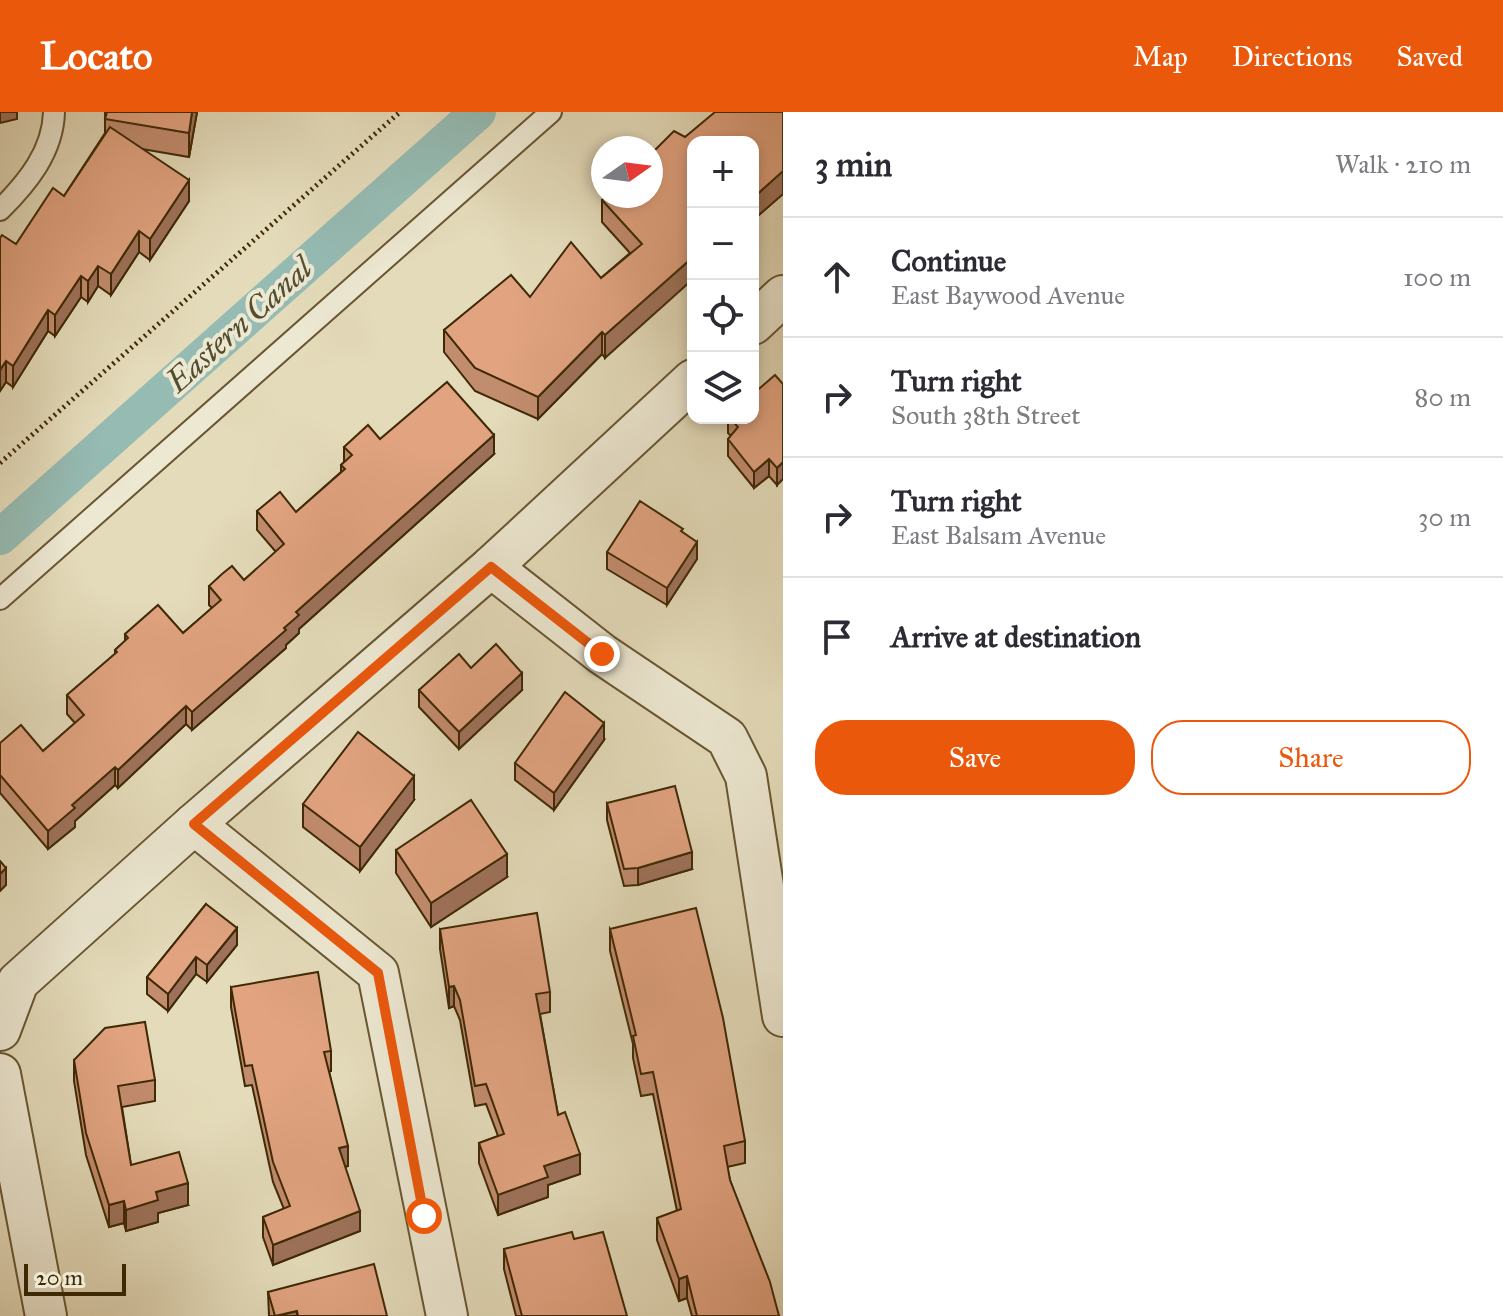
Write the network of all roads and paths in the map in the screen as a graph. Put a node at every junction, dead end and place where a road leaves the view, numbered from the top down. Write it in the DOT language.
graph roads {
  1 [pos="54,112"];
  2 [pos="400,112"];
  3 [pos="551,112"];
  4 [pos="0,210"];
  5 [pos="783,296"];
  6 [pos="759,318"];
  7 [pos="687,386"];
  8 [pos="0,463"];
  9 [pos="491,567"];
  10 [pos="0,599"];
  11 [pos="194,824"];
  12 [pos="783,1016"];
  13 [pos="0,1030"];
  14 [pos="0,1074"];
  15 [pos="46,1316"];
  16 [pos="447,1316"];
  1 -- 4 [label="lane"];
  2 -- 8 [label="path"];
  3 -- 10 [label="lane"];
  5 -- 6 [label="street"];
  7 -- 9 [label="street"];
  9 -- 11 [label="street"];
  9 -- 12 [label="street"];
  11 -- 13 [label="street"];
  11 -- 16 [label="street"];
  14 -- 15 [label="street"];
}
